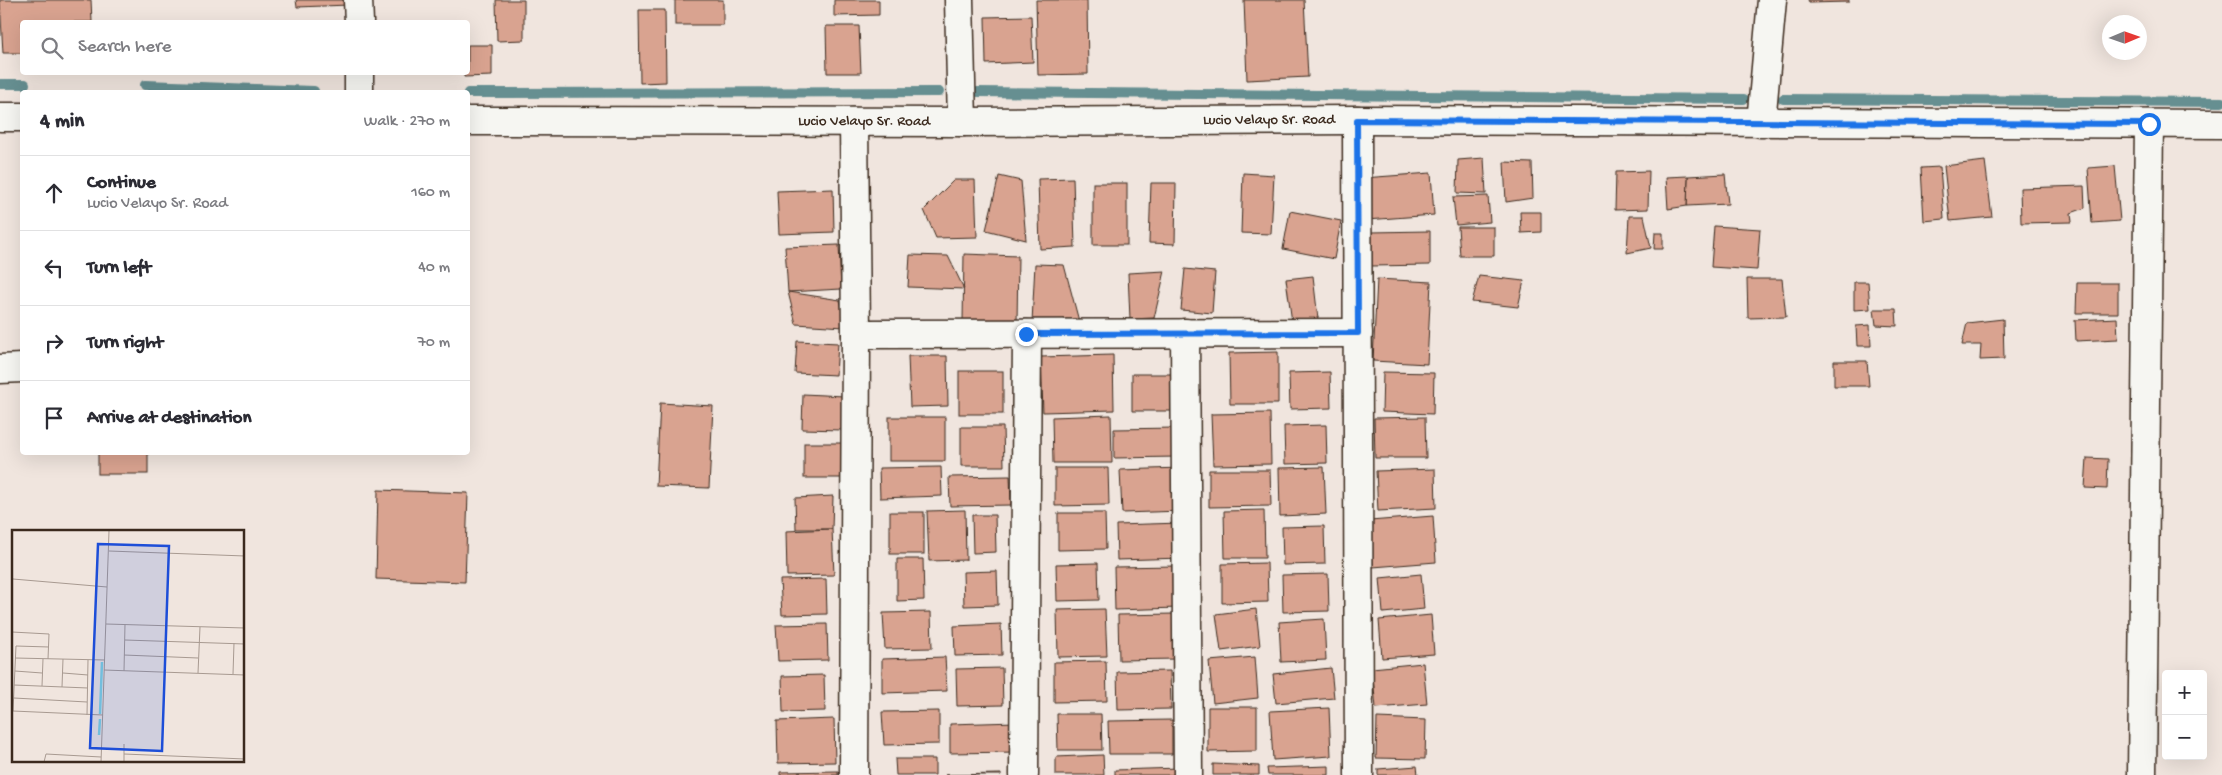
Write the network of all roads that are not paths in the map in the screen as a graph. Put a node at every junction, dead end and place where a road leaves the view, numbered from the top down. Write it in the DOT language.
graph roads {
  1 [pos="358,0"];
  2 [pos="959,0"];
  3 [pos="1772,0"];
  4 [pos="359,20"];
  5 [pos="0,117"];
  6 [pos="20,117"];
  7 [pos="1357,120"];
  8 [pos="470,121"];
  9 [pos="854,122"];
  10 [pos="962,122"];
  11 [pos="1761,123"];
  12 [pos="2149,124"];
  13 [pos="2222,124"];
  14 [pos="1185,333"];
  15 [pos="1358,333"];
  16 [pos="856,334"];
  17 [pos="1026,334"];
  18 [pos="0,368"];
  19 [pos="20,368"];
  20 [pos="854,775"];
  21 [pos="1024,775"];
  22 [pos="1188,775"];
  23 [pos="1359,775"];
  24 [pos="2142,775"];
  1 -- 4 [label="street"];
  2 -- 10 [label="street"];
  3 -- 11 [label="street"];
  5 -- 6 [label="street"];
  7 -- 10 [label="street, Lucio Velayo Sr. Road"];
  7 -- 11 [label="street, Lucio Velayo Sr. Road"];
  7 -- 15 [label="street"];
  8 -- 9 [label="street, Lucio Velayo Sr. Road"];
  9 -- 10 [label="street, Lucio Velayo Sr. Road"];
  9 -- 16 [label="street"];
  11 -- 12 [label="street, Lucio Velayo Sr. Road"];
  12 -- 13 [label="street, Lucio Velayo Sr. Road"];
  12 -- 24 [label="street"];
  14 -- 15 [label="street"];
  14 -- 17 [label="street"];
  14 -- 22 [label="street"];
  15 -- 23 [label="street"];
  16 -- 17 [label="street"];
  16 -- 20 [label="street"];
  17 -- 21 [label="street"];
  18 -- 19 [label="street"];
}
